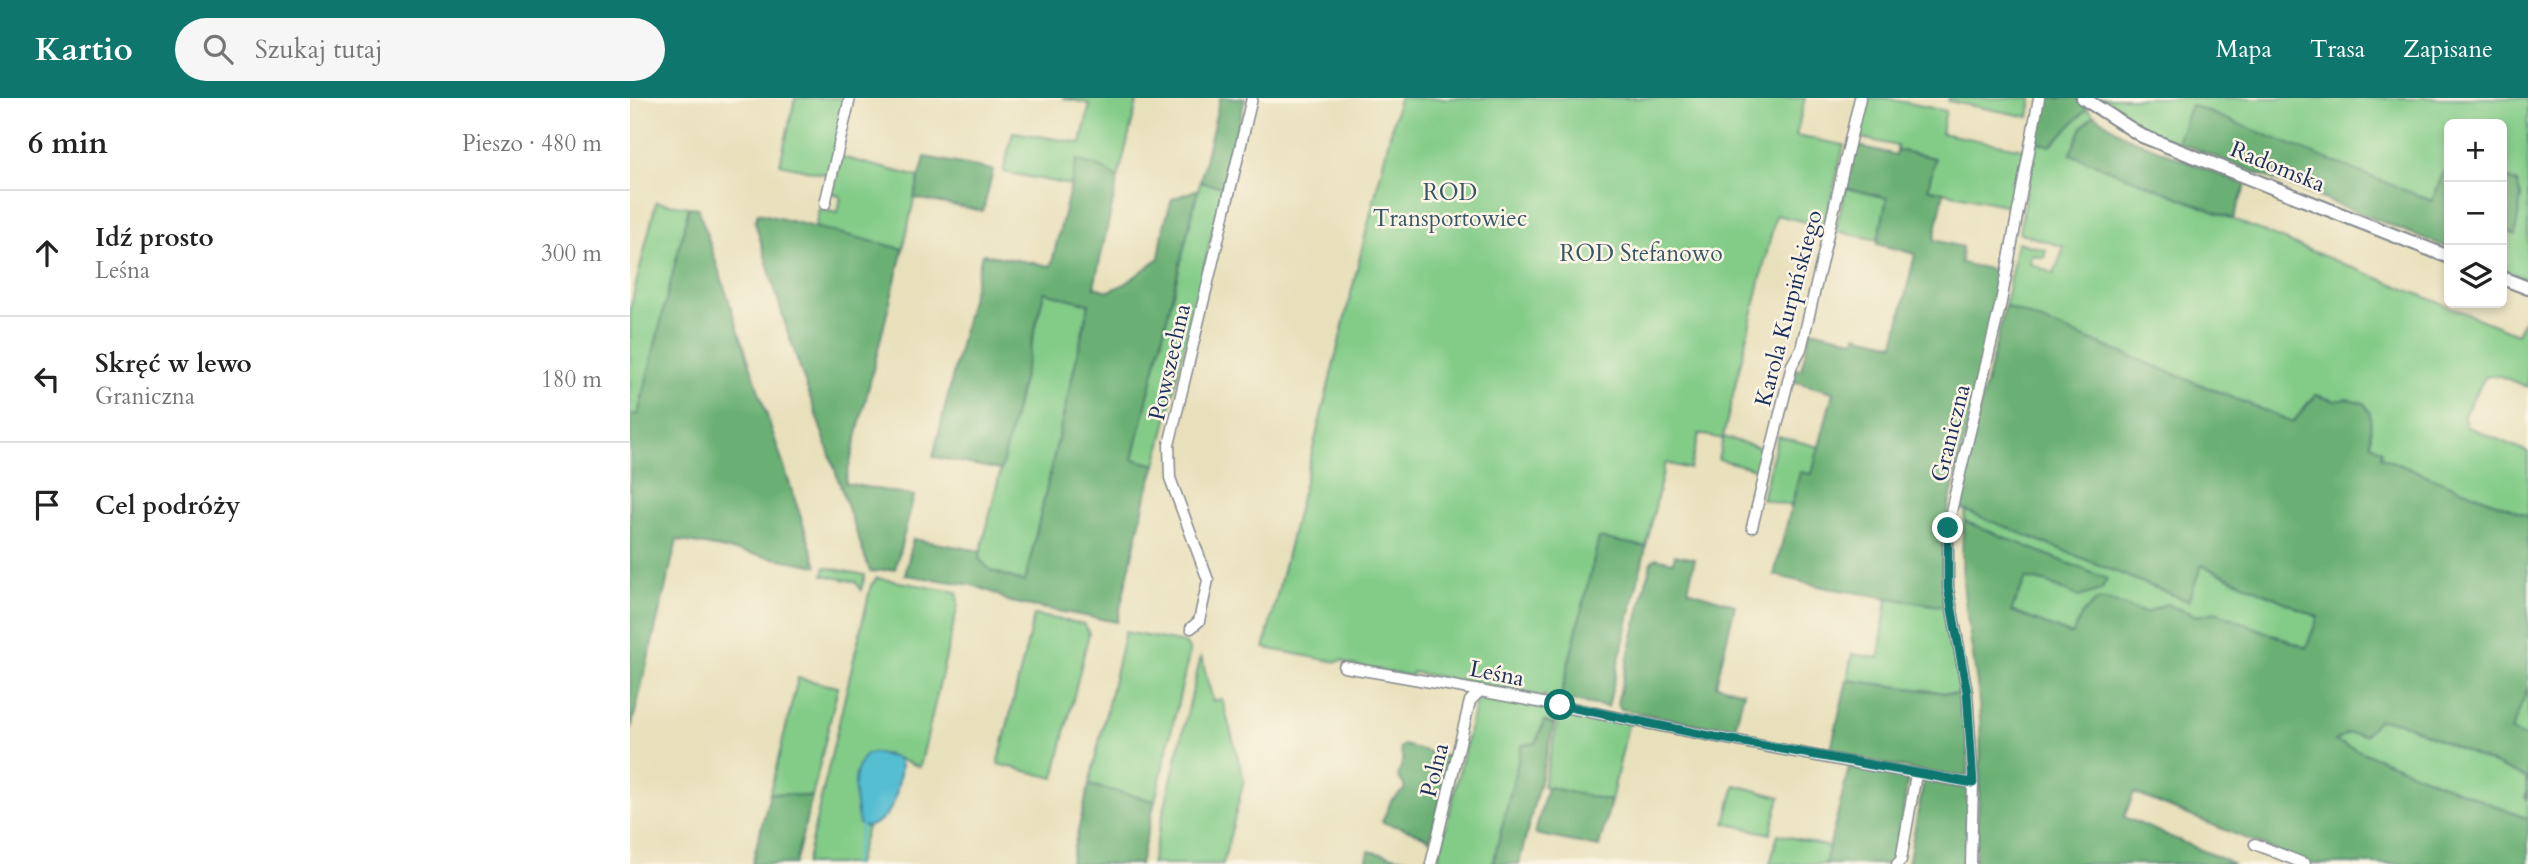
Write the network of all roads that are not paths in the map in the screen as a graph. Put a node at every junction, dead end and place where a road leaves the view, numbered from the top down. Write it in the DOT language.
graph roads {
  1 [pos="850,98"];
  2 [pos="1252,98"];
  3 [pos="1860,98"];
  4 [pos="2039,98"];
  5 [pos="2083,98"];
  6 [pos="2094,102"];
  7 [pos="825,204"];
  8 [pos="2444,255"];
  9 [pos="2507,280"];
  10 [pos="2528,288"];
  11 [pos="1752,527"];
  12 [pos="1191,628"];
  13 [pos="1344,667"];
  14 [pos="1481,690"];
  15 [pos="1916,774"];
  16 [pos="1973,783"];
  17 [pos="2255,844"];
  18 [pos="1431,864"];
  19 [pos="1897,864"];
  20 [pos="1971,864"];
  21 [pos="2305,864"];
  1 -- 7 [label="street"];
  2 -- 12 [label="street, Powszechna"];
  3 -- 11 [label="street, Karola Kurpińskiego"];
  4 -- 16 [label="street, Graniczna"];
  5 -- 6 [label="street, Radomska"];
  6 -- 8 [label="street, Radomska"];
  9 -- 10 [label="street"];
  13 -- 14 [label="street, Leśna"];
  14 -- 15 [label="street, Leśna"];
  14 -- 18 [label="street, Polna"];
  15 -- 16 [label="street, Leśna"];
  15 -- 19 [label="street"];
  16 -- 20 [label="street, Graniczna"];
  17 -- 21 [label="street"];
}
